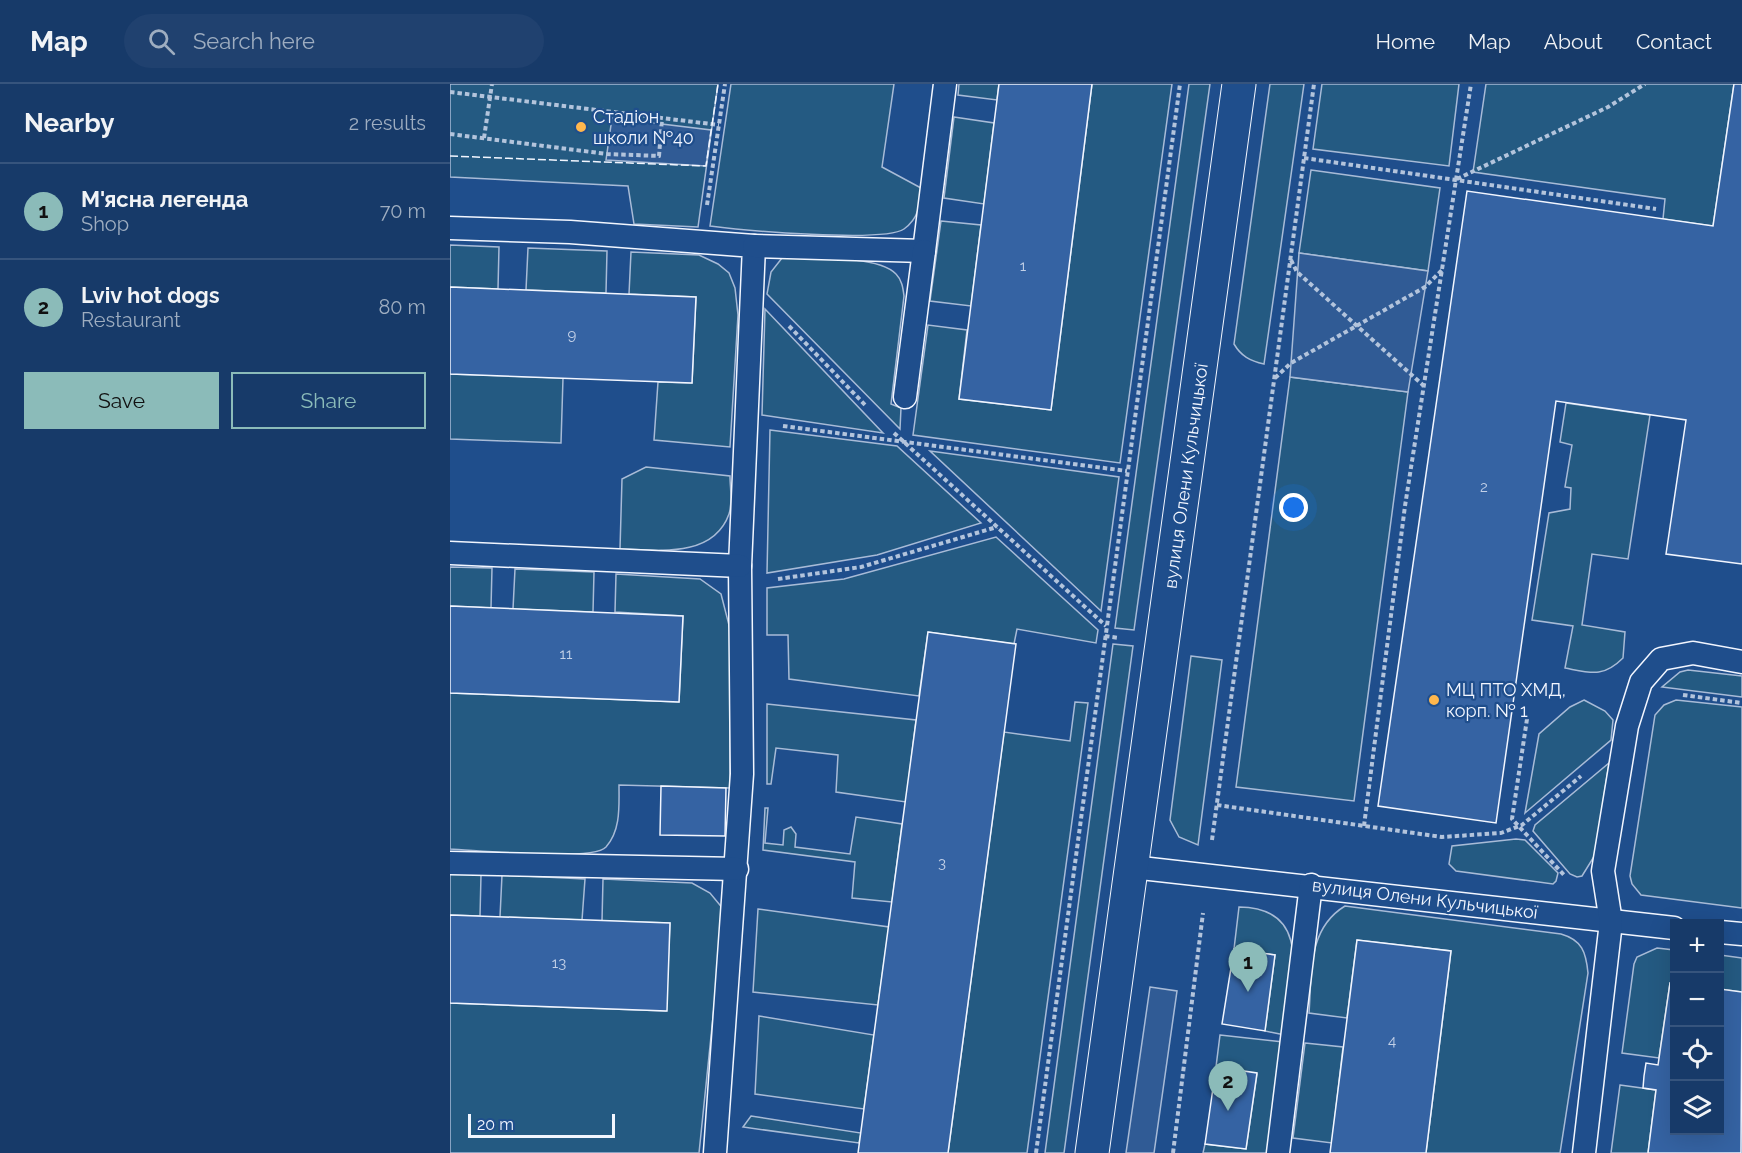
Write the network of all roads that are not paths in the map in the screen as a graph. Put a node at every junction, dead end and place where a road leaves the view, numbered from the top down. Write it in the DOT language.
graph roads {
  1 [pos="945,84"];
  2 [pos="1239,84"];
  3 [pos="450,228"];
  4 [pos="754,246"];
  5 [pos="924,251"];
  6 [pos="905,397"];
  7 [pos="450,553"];
  8 [pos="740,576"];
  9 [pos="1742,662"];
  10 [pos="450,863"];
  11 [pos="1132,867"];
  12 [pos="736,869"];
  13 [pos="1311,885"];
  14 [pos="1611,922"];
  15 [pos="1670,928"];
  16 [pos="1724,932"];
  17 [pos="1742,934"];
  18 [pos="715,1153"];
  19 [pos="1092,1153"];
  20 [pos="1278,1153"];
  21 [pos="1584,1153"];
  1 -- 5 [label="lane"];
  2 -- 11 [label="street, вулиця Олени Кульчицької"];
  3 -- 4 [label="lane"];
  4 -- 5 [label="lane"];
  4 -- 8 [label="lane"];
  5 -- 6 [label="lane"];
  7 -- 8 [label="lane"];
  8 -- 12 [label="lane"];
  9 -- 14 [label="lane"];
  10 -- 12 [label="lane"];
  11 -- 13 [label="lane, вулиця Олени Кульчицької"];
  11 -- 19 [label="street, вулиця Олени Кульчицької"];
  12 -- 18 [label="lane"];
  13 -- 14 [label="lane, вулиця Олени Кульчицької"];
  13 -- 20 [label="lane"];
  14 -- 15 [label="lane, вулиця Олени Кульчицької"];
  14 -- 21 [label="lane"];
  16 -- 17 [label="lane"];
}
